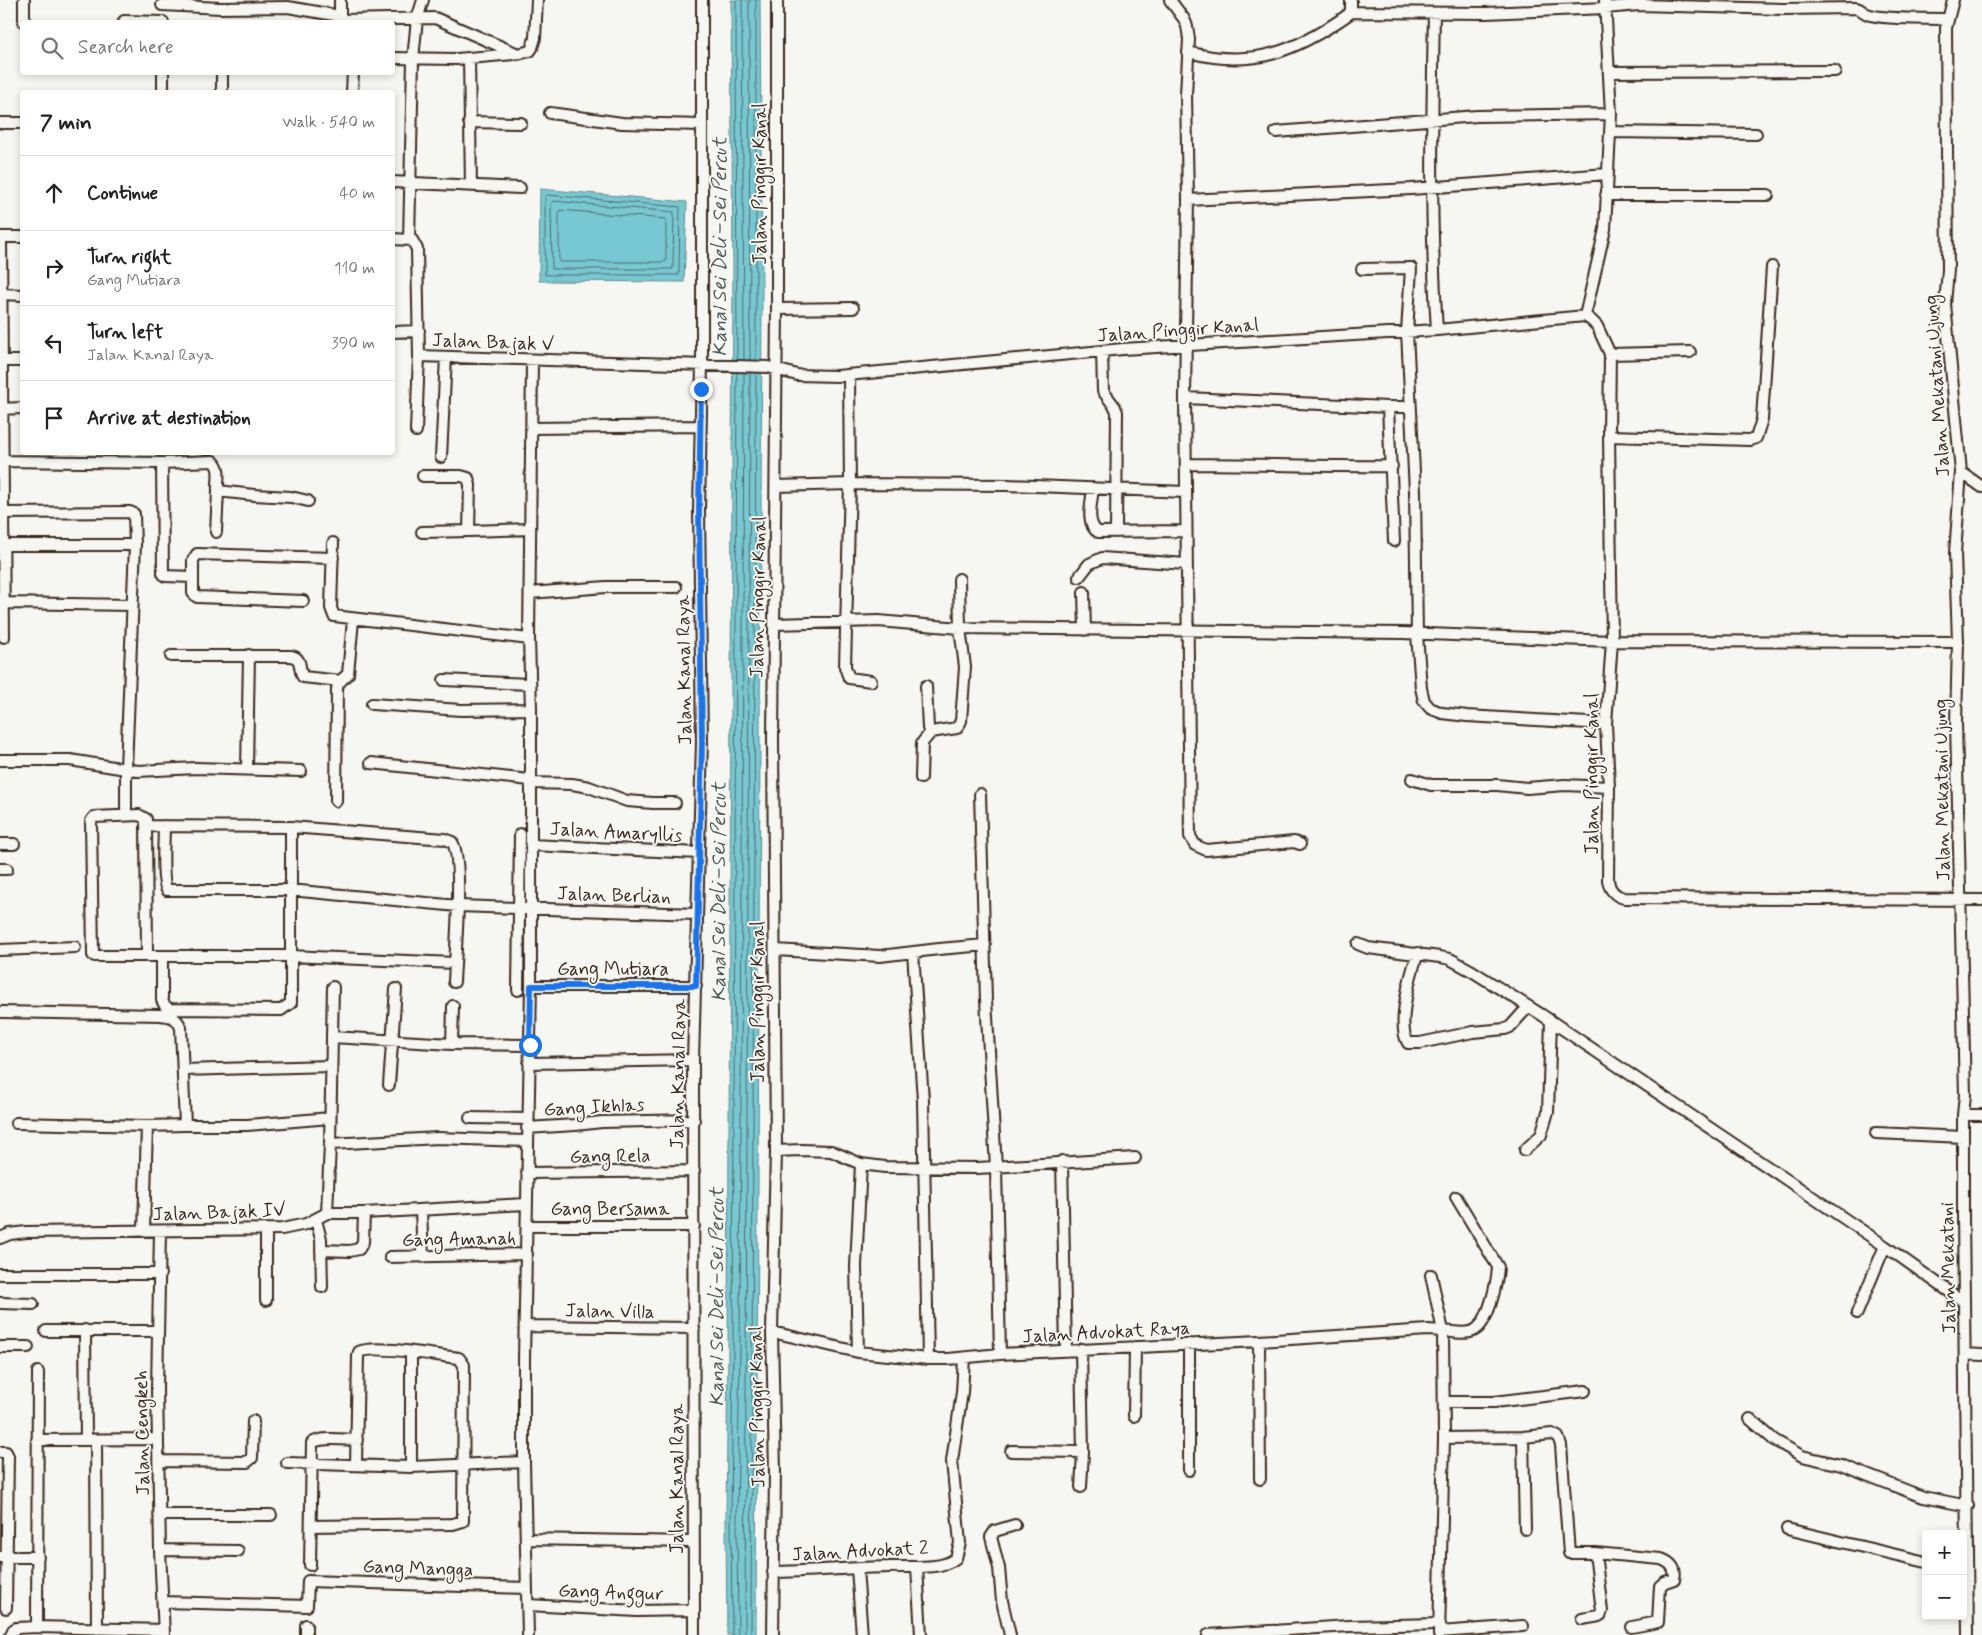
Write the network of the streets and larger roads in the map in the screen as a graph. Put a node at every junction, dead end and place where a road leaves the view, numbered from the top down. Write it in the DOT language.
graph roads {
  1 [pos="24,0"];
  2 [pos="340,0"];
  3 [pos="423,0"];
  4 [pos="702,0"];
  5 [pos="777,0"];
  6 [pos="1170,0"];
  7 [pos="1352,0"];
  8 [pos="1953,0"];
  9 [pos="534,1"];
  10 [pos="162,3"];
  11 [pos="1605,4"];
  12 [pos="1351,12"];
  13 [pos="1434,13"];
  14 [pos="340,16"];
  15 [pos="417,19"];
  16 [pos="1947,19"];
  17 [pos="24,20"];
  18 [pos="163,20"];
  19 [pos="1188,52"];
  20 [pos="515,54"];
  21 [pos="395,58"];
  22 [pos="412,59"];
  23 [pos="469,59"];
  24 [pos="1835,71"];
  25 [pos="1609,72"];
  26 [pos="163,75"];
  27 [pos="222,75"];
  28 [pos="353,75"];
  29 [pos="163,90"];
  30 [pos="222,90"];
  31 [pos="352,90"];
  32 [pos="550,113"];
  33 [pos="1611,114"];
  34 [pos="1432,119"];
  35 [pos="469,122"];
  36 [pos="0,123"];
  37 [pos="20,123"];
  38 [pos="521,123"];
  39 [pos="702,125"];
  40 [pos="1276,132"];
  41 [pos="1611,132"];
  42 [pos="1756,134"];
  43 [pos="1607,174"];
  44 [pos="395,182"];
  45 [pos="411,182"];
  46 [pos="471,186"];
  47 [pos="520,188"];
  48 [pos="1433,188"];
  49 [pos="1606,195"];
  50 [pos="1768,195"];
  51 [pos="1188,200"];
  52 [pos="1,237"];
  53 [pos="20,237"];
  54 [pos="395,239"];
  55 [pos="409,240"];
  56 [pos="1772,267"];
  57 [pos="1362,269"];
  58 [pos="2,294"];
  59 [pos="20,294"];
  60 [pos="853,308"];
  61 [pos="777,309"];
  62 [pos="1584,316"];
  63 [pos="1437,330"];
  64 [pos="419,331"];
  65 [pos="395,332"];
  66 [pos="1407,332"];
  67 [pos="1186,346"];
  68 [pos="1102,351"];
  69 [pos="1690,352"];
  70 [pos="1610,354"];
  71 [pos="419,356"];
  72 [pos="446,357"];
  73 [pos="532,360"];
  74 [pos="1,361"];
  75 [pos="20,361"];
  76 [pos="704,364"];
  77 [pos="772,368"];
  78 [pos="849,376"];
  79 [pos="1185,398"];
  80 [pos="1410,406"];
  81 [pos="20,408"];
  82 [pos="1388,408"];
  83 [pos="1,409"];
  84 [pos="700,426"];
  85 [pos="532,428"];
  86 [pos="416,431"];
  87 [pos="1609,436"];
  88 [pos="441,457"];
  89 [pos="2,458"];
  90 [pos="162,463"];
  91 [pos="1186,464"];
  92 [pos="1392,466"];
  93 [pos="1961,472"];
  94 [pos="423,476"];
  95 [pos="850,484"];
  96 [pos="776,486"];
  97 [pos="1982,487"];
  98 [pos="1093,488"];
  99 [pos="1117,489"];
  100 [pos="218,491"];
  101 [pos="1186,492"];
  102 [pos="308,501"];
  103 [pos="2,513"];
  104 [pos="1,529"];
  105 [pos="530,529"];
  106 [pos="469,531"];
  107 [pos="1186,531"];
  108 [pos="216,532"];
  109 [pos="422,532"];
  110 [pos="1116,532"];
  111 [pos="1394,541"];
  112 [pos="333,543"];
  113 [pos="4,545"];
  114 [pos="135,545"];
  115 [pos="333,558"];
  116 [pos="1186,564"];
  117 [pos="193,577"];
  118 [pos="1079,577"];
  119 [pos="959,579"];
  120 [pos="676,588"];
  121 [pos="1084,592"];
  122 [pos="530,593"];
  123 [pos="303,601"];
  124 [pos="4,603"];
  125 [pos="132,605"];
  126 [pos="352,620"];
  127 [pos="846,622"];
  128 [pos="775,624"];
  129 [pos="960,628"];
  130 [pos="1084,630"];
  131 [pos="1188,630"];
  132 [pos="1417,634"];
  133 [pos="4,636"];
  134 [pos="528,639"];
  135 [pos="1612,642"];
  136 [pos="1958,642"];
  137 [pos="171,656"];
  138 [pos="249,656"];
  139 [pos="444,680"];
  140 [pos="341,681"];
  141 [pos="871,681"];
  142 [pos="529,684"];
  143 [pos="926,686"];
  144 [pos="372,704"];
  145 [pos="531,709"];
  146 [pos="1606,724"];
  147 [pos="930,734"];
  148 [pos="0,760"];
  149 [pos="371,763"];
  150 [pos="126,768"];
  151 [pos="247,769"];
  152 [pos="301,771"];
  153 [pos="921,778"];
  154 [pos="1412,779"];
  155 [pos="530,781"];
  156 [pos="1609,787"];
  157 [pos="980,794"];
  158 [pos="336,801"];
  159 [pos="675,802"];
  160 [pos="126,812"];
  161 [pos="147,826"];
  162 [pos="164,826"];
  163 [pos="291,827"];
  164 [pos="520,834"];
  165 [pos="0,844"];
  166 [pos="14,844"];
  167 [pos="531,844"];
  168 [pos="1300,844"];
  169 [pos="699,853"];
  170 [pos="290,890"];
  171 [pos="1982,900"];
  172 [pos="1960,901"];
  173 [pos="458,906"];
  174 [pos="520,908"];
  175 [pos="531,908"];
  176 [pos="697,914"];
  177 [pos="1358,944"];
  178 [pos="984,945"];
  179 [pos="75,947"];
  180 [pos="0,950"];
  181 [pos="775,950"];
  182 [pos="913,952"];
  183 [pos="1418,953"];
  184 [pos="147,956"];
  185 [pos="162,956"];
  186 [pos="290,956"];
  187 [pos="455,964"];
  188 [pos="454,982"];
  189 [pos="531,986"];
  190 [pos="696,986"];
  191 [pos="333,987"];
  192 [pos="396,989"];
  193 [pos="518,990"];
  194 [pos="453,1006"];
  195 [pos="1528,1007"];
  196 [pos="2,1012"];
  197 [pos="1551,1022"];
  198 [pos="332,1037"];
  199 [pos="392,1042"];
  200 [pos="452,1044"];
  201 [pos="530,1045"];
  202 [pos="693,1060"];
  203 [pos="529,1063"];
  204 [pos="332,1066"];
  205 [pos="183,1070"];
  206 [pos="389,1085"];
  207 [pos="1963,1115"];
  208 [pos="1982,1115"];
  209 [pos="330,1118"];
  210 [pos="470,1118"];
  211 [pos="694,1120"];
  212 [pos="16,1123"];
  213 [pos="527,1123"];
  214 [pos="185,1125"];
  215 [pos="147,1126"];
  216 [pos="1876,1133"];
  217 [pos="1963,1137"];
  218 [pos="527,1141"];
  219 [pos="330,1144"];
  220 [pos="1525,1150"];
  221 [pos="776,1151"];
  222 [pos="1135,1158"];
  223 [pos="1062,1162"];
  224 [pos="861,1164"];
  225 [pos="996,1166"];
  226 [pos="925,1167"];
  227 [pos="694,1171"];
  228 [pos="527,1173"];
  229 [pos="1456,1197"];
  230 [pos="526,1204"];
  231 [pos="421,1210"];
  232 [pos="327,1213"];
  233 [pos="364,1213"];
  234 [pos="316,1220"];
  235 [pos="527,1226"];
  236 [pos="694,1226"];
  237 [pos="266,1230"];
  238 [pos="144,1231"];
  239 [pos="160,1231"];
  240 [pos="0,1238"];
  241 [pos="1885,1246"];
  242 [pos="321,1250"];
  243 [pos="527,1254"];
  244 [pos="390,1257"];
  245 [pos="423,1257"];
  246 [pos="0,1274"];
  247 [pos="160,1274"];
  248 [pos="1431,1275"];
  249 [pos="322,1287"];
  250 [pos="266,1300"];
  251 [pos="1964,1302"];
  252 [pos="0,1303"];
  253 [pos="33,1304"];
  254 [pos="1857,1313"];
  255 [pos="525,1326"];
  256 [pos="694,1328"];
  257 [pos="84,1330"];
  258 [pos="46,1331"];
  259 [pos="1444,1331"];
  260 [pos="157,1332"];
  261 [pos="772,1332"];
  262 [pos="1259,1341"];
  263 [pos="1190,1344"];
  264 [pos="0,1347"];
  265 [pos="28,1347"];
  266 [pos="1135,1347"];
  267 [pos="1081,1349"];
  268 [pos="1066,1351"];
  269 [pos="858,1352"];
  270 [pos="411,1353"];
  271 [pos="1000,1354"];
  272 [pos="1965,1354"];
  273 [pos="1982,1355"];
  274 [pos="964,1358"];
  275 [pos="928,1359"];
  276 [pos="38,1372"];
  277 [pos="1586,1391"];
  278 [pos="1444,1402"];
  279 [pos="1134,1416"];
  280 [pos="1750,1419"];
  281 [pos="253,1420"];
  282 [pos="1523,1437"];
  283 [pos="1444,1438"];
  284 [pos="158,1439"];
  285 [pos="37,1440"];
  286 [pos="91,1440"];
  287 [pos="357,1440"];
  288 [pos="1011,1451"];
  289 [pos="0,1452"];
  290 [pos="1083,1452"];
  291 [pos="159,1461"];
  292 [pos="524,1462"];
  293 [pos="287,1463"];
  294 [pos="312,1464"];
  295 [pos="356,1465"];
  296 [pos="464,1465"];
  297 [pos="412,1467"];
  298 [pos="1189,1470"];
  299 [pos="1260,1479"];
  300 [pos="1080,1487"];
  301 [pos="1968,1506"];
  302 [pos="159,1515"];
  303 [pos="271,1515"];
  304 [pos="1015,1525"];
  305 [pos="311,1526"];
  306 [pos="1525,1529"];
  307 [pos="1787,1529"];
  308 [pos="1967,1536"];
  309 [pos="526,1539"];
  310 [pos="693,1542"];
  311 [pos="160,1550"];
  312 [pos="238,1551"];
  313 [pos="1595,1553"];
  314 [pos="38,1556"];
  315 [pos="4,1557"];
  316 [pos="1922,1561"];
  317 [pos="310,1565"];
  318 [pos="918,1567"];
  319 [pos="857,1569"];
  320 [pos="773,1572"];
  321 [pos="1966,1575"];
  322 [pos="527,1588"];
  323 [pos="162,1602"];
  324 [pos="528,1605"];
  325 [pos="6,1608"];
  326 [pos="693,1610"];
  327 [pos="1582,1620"];
  328 [pos="1523,1626"];
  329 [pos="37,1627"];
  330 [pos="1632,1627"];
  331 [pos="97,1629"];
  332 [pos="1349,1630"];
  333 [pos="1439,1630"];
  334 [pos="164,1632"];
  335 [pos="12,1635"];
  336 [pos="528,1635"];
  337 [pos="694,1635"];
  338 [pos="772,1635"];
  339 [pos="862,1635"];
  340 [pos="921,1635"];
  341 [pos="1010,1635"];
  342 [pos="1208,1635"];
  343 [pos="1968,1635"];
  1 -- 17 [label="street"];
  2 -- 14 [label="street"];
  3 -- 15 [label="street"];
  4 -- 39 [label="street"];
  5 -- 61 [label="street, Jalan Pinggir Kanal"];
  6 -- 19 [label="street"];
  7 -- 12 [label="street"];
  8 -- 16 [label="street, Jalan Mekatani Ujung"];
  9 -- 20 [label="street"];
  10 -- 14 [label="street"];
  10 -- 18 [label="street"];
  11 -- 13 [label="street"];
  11 -- 16 [label="street"];
  11 -- 25 [label="street"];
  12 -- 13 [label="street"];
  12 -- 19 [label="street"];
  13 -- 34 [label="street"];
  14 -- 15 [label="street"];
  15 -- 20 [label="street"];
  15 -- 22 [label="street"];
  16 -- 93 [label="street, Jalan Mekatani Ujung"];
  19 -- 51 [label="street"];
  20 -- 23 [label="street"];
  21 -- 22 [label="street"];
  22 -- 23 [label="street"];
  22 -- 45 [label="street"];
  23 -- 35 [label="street"];
  24 -- 25 [label="street"];
  25 -- 33 [label="street"];
  26 -- 29 [label="street"];
  27 -- 30 [label="street"];
  28 -- 31 [label="street"];
  32 -- 39 [label="street"];
  33 -- 34 [label="street"];
  33 -- 41 [label="street"];
  34 -- 40 [label="street"];
  34 -- 48 [label="street"];
  35 -- 38 [label="street"];
  35 -- 46 [label="street"];
  36 -- 37 [label="street"];
  39 -- 76 [label="street"];
  41 -- 42 [label="street"];
  41 -- 43 [label="street"];
  43 -- 48 [label="street"];
  43 -- 49 [label="street"];
  44 -- 45 [label="street"];
  45 -- 46 [label="street"];
  45 -- 55 [label="street"];
  46 -- 47 [label="street"];
  48 -- 51 [label="street"];
  48 -- 63 [label="street"];
  49 -- 50 [label="street"];
  49 -- 62 [label="street"];
  51 -- 67 [label="street"];
  52 -- 53 [label="street"];
  52 -- 58 [label="street"];
  54 -- 55 [label="street"];
  55 -- 64 [label="street, Jalan Bajak V"];
  56 -- 87 [label="street"];
  57 -- 66 [label="street"];
  58 -- 59 [label="street"];
  58 -- 74 [label="street"];
  60 -- 61 [label="street"];
  61 -- 77 [label="street, Jalan Pinggir Kanal"];
  62 -- 63 [label="street, Jalan Pinggir Kanal"];
  62 -- 70 [label="street, Jalan Pinggir Kanal"];
  63 -- 66 [label="street, Jalan Pinggir Kanal"];
  64 -- 65 [label="street"];
  64 -- 71 [label="street, Jalan Bajak V"];
  66 -- 67 [label="street, Jalan Pinggir Kanal"];
  66 -- 80 [label="street"];
  67 -- 68 [label="street, Jalan Pinggir Kanal"];
  67 -- 79 [label="street"];
  68 -- 78 [label="street, Jalan Pinggir Kanal"];
  68 -- 99 [label="street"];
  69 -- 70 [label="street"];
  70 -- 87 [label="street, Jalan Pinggir Kanal"];
  71 -- 72 [label="street, Jalan Bajak V"];
  71 -- 86 [label="street"];
  72 -- 73 [label="street, Jalan Bajak V"];
  72 -- 88 [label="street"];
  73 -- 76 [label="street, Jalan Bajak V"];
  73 -- 85 [label="street"];
  74 -- 75 [label="street"];
  74 -- 83 [label="street"];
  76 -- 77 [label="street, Jalan Bajak V"];
  76 -- 84 [label="street, Jalan Kanal Raya"];
  77 -- 78 [label="street, Jalan Pinggir Kanal"];
  77 -- 96 [label="street, Jalan Pinggir Kanal"];
  78 -- 95 [label="street"];
  79 -- 82 [label="street"];
  79 -- 91 [label="street"];
  80 -- 82 [label="street"];
  80 -- 132 [label="street"];
  81 -- 83 [label="street"];
  82 -- 92 [label="street"];
  83 -- 89 [label="street"];
  84 -- 85 [label="street"];
  84 -- 169 [label="street, Jalan Kanal Raya"];
  85 -- 105 [label="street"];
  87 -- 135 [label="street, Jalan Pinggir Kanal"];
  89 -- 90 [label="street"];
  89 -- 103 [label="street"];
  90 -- 100 [label="street"];
  90 -- 117 [label="street"];
  91 -- 92 [label="street"];
  91 -- 101 [label="street"];
  92 -- 111 [label="street"];
  93 -- 97 [label="street"];
  93 -- 136 [label="street, Jalan Mekatani Ujung"];
  94 -- 106 [label="street"];
  95 -- 96 [label="street"];
  95 -- 98 [label="street"];
  95 -- 127 [label="street"];
  96 -- 128 [label="street, Jalan Pinggir Kanal"];
  98 -- 99 [label="street"];
  98 -- 110 [label="street"];
  99 -- 101 [label="street"];
  99 -- 110 [label="street"];
  100 -- 102 [label="street"];
  100 -- 108 [label="street"];
  101 -- 107 [label="street"];
  103 -- 104 [label="street"];
  103 -- 114 [label="street"];
  104 -- 113 [label="street"];
  105 -- 106 [label="street"];
  105 -- 122 [label="street"];
  106 -- 109 [label="street"];
  107 -- 110 [label="street"];
  107 -- 116 [label="street"];
  112 -- 115 [label="street"];
  113 -- 114 [label="street"];
  113 -- 124 [label="street"];
  114 -- 125 [label="street"];
  115 -- 117 [label="street"];
  115 -- 126 [label="street"];
  116 -- 118 [label="street"];
  116 -- 131 [label="street"];
  117 -- 123 [label="street"];
  119 -- 129 [label="street"];
  120 -- 122 [label="street"];
  121 -- 130 [label="street"];
  122 -- 134 [label="street"];
  124 -- 125 [label="street"];
  124 -- 133 [label="street"];
  125 -- 150 [label="street"];
  126 -- 134 [label="street"];
  126 -- 140 [label="street"];
  127 -- 128 [label="street"];
  127 -- 129 [label="street"];
  127 -- 141 [label="street"];
  128 -- 181 [label="street, Jalan Pinggir Kanal"];
  129 -- 130 [label="street"];
  129 -- 147 [label="street"];
  130 -- 131 [label="street"];
  131 -- 132 [label="street"];
  131 -- 168 [label="street"];
  132 -- 135 [label="street"];
  132 -- 146 [label="street"];
  134 -- 142 [label="street"];
  135 -- 136 [label="street"];
  135 -- 146 [label="street, Jalan Pinggir Kanal"];
  136 -- 172 [label="street, Jalan Mekatani Ujung"];
  137 -- 138 [label="street"];
  138 -- 140 [label="street"];
  138 -- 151 [label="street"];
  139 -- 142 [label="street"];
  140 -- 158 [label="street"];
  142 -- 145 [label="street"];
  143 -- 147 [label="street"];
  144 -- 145 [label="street"];
  145 -- 155 [label="street"];
  146 -- 156 [label="street, Jalan Pinggir Kanal"];
  147 -- 153 [label="street"];
  148 -- 150 [label="street"];
  149 -- 155 [label="street"];
  150 -- 151 [label="street"];
  150 -- 160 [label="street"];
  151 -- 152 [label="street"];
  154 -- 156 [label="street"];
  155 -- 159 [label="street"];
  155 -- 167 [label="street"];
  156 -- 172 [label="street, Jalan Pinggir Kanal"];
  157 -- 178 [label="street"];
  161 -- 162 [label="street"];
  161 -- 184 [label="street"];
  161 -- 184 [label="street"];
  162 -- 163 [label="street"];
  162 -- 170 [label="street, Jalan Berlian"];
  163 -- 170 [label="street"];
  163 -- 173 [label="street"];
  164 -- 174 [label="street"];
  165 -- 166 [label="street"];
  167 -- 169 [label="street, Jalan Amaryllis"];
  167 -- 175 [label="street"];
  169 -- 176 [label="street, Jalan Kanal Raya"];
  170 -- 173 [label="street, Jalan Berlian"];
  170 -- 186 [label="street"];
  171 -- 172 [label="street, Jalan Pinggir Kanal"];
  172 -- 207 [label="street, Jalan Mekatani"];
  173 -- 174 [label="street, Jalan Berlian"];
  173 -- 187 [label="street"];
  174 -- 175 [label="street, Jalan Berlian"];
  174 -- 193 [label="street"];
  175 -- 176 [label="street, Jalan Berlian"];
  175 -- 189 [label="street"];
  176 -- 190 [label="street, Jalan Kanal Raya"];
  177 -- 183 [label="street"];
  178 -- 182 [label="street"];
  178 -- 225 [label="street"];
  179 -- 180 [label="street"];
  181 -- 182 [label="street"];
  181 -- 221 [label="street, Jalan Pinggir Kanal"];
  182 -- 226 [label="street"];
  183 -- 195 [label="street"];
  183 -- 195 [label="street"];
  184 -- 185 [label="street"];
  185 -- 186 [label="street"];
  185 -- 186 [label="street"];
  186 -- 187 [label="street"];
  187 -- 188 [label="street"];
  189 -- 190 [label="street, Gang Mutiara"];
  189 -- 201 [label="street"];
  190 -- 202 [label="street, Jalan Kanal Raya"];
  191 -- 198 [label="street"];
  192 -- 199 [label="street"];
  194 -- 200 [label="street"];
  195 -- 197 [label="street"];
  196 -- 205 [label="street"];
  197 -- 220 [label="street"];
  197 -- 241 [label="street"];
  198 -- 199 [label="street"];
  198 -- 204 [label="street"];
  199 -- 200 [label="street"];
  199 -- 206 [label="street"];
  200 -- 201 [label="street"];
  201 -- 203 [label="street"];
  202 -- 203 [label="street"];
  202 -- 211 [label="street, Jalan Kanal Raya"];
  203 -- 213 [label="street"];
  204 -- 205 [label="street"];
  204 -- 209 [label="street"];
  205 -- 214 [label="street"];
  207 -- 208 [label="street"];
  207 -- 217 [label="street, Jalan Mekatani"];
  209 -- 214 [label="street"];
  209 -- 219 [label="street"];
  210 -- 213 [label="street, Gang Ikhlas"];
  211 -- 213 [label="street, Gang Ikhlas"];
  211 -- 227 [label="street, Jalan Kanal Raya"];
  212 -- 215 [label="street"];
  213 -- 218 [label="street"];
  214 -- 215 [label="street"];
  215 -- 238 [label="street"];
  216 -- 217 [label="street"];
  217 -- 251 [label="street, Jalan Mekatani"];
  218 -- 219 [label="street"];
  218 -- 228 [label="street"];
  219 -- 232 [label="street"];
  221 -- 224 [label="street"];
  221 -- 261 [label="street, Jalan Pinggir Kanal"];
  222 -- 223 [label="street"];
  223 -- 225 [label="street"];
  223 -- 268 [label="street"];
  224 -- 226 [label="street"];
  224 -- 269 [label="street"];
  225 -- 226 [label="street"];
  225 -- 271 [label="street"];
  226 -- 275 [label="street"];
  227 -- 228 [label="street, Gang Rela"];
  227 -- 236 [label="street, Jalan Kanal Raya"];
  228 -- 230 [label="street"];
  229 -- 259 [label="street, Jalan Advokat Raya"];
  230 -- 231 [label="street"];
  230 -- 235 [label="street"];
  231 -- 233 [label="street"];
  231 -- 245 [label="street"];
  232 -- 233 [label="street"];
  232 -- 234 [label="street, Jalan Bajak IV"];
  233 -- 242 [label="street"];
  234 -- 237 [label="street, Jalan Bajak IV"];
  234 -- 242 [label="street"];
  235 -- 236 [label="street, Gang Bersama"];
  235 -- 243 [label="street"];
  236 -- 256 [label="street, Jalan Kanal Raya"];
  237 -- 239 [label="street, Jalan Bajak IV"];
  237 -- 250 [label="street"];
  238 -- 239 [label="street, Jalan Bajak IV"];
  238 -- 240 [label="street, Jalan Bajak IV"];
  239 -- 247 [label="street, Jalan Cengkeh"];
  241 -- 251 [label="street"];
  241 -- 254 [label="street"];
  242 -- 249 [label="street"];
  243 -- 245 [label="street, Gang Amanah"];
  243 -- 255 [label="street"];
  244 -- 245 [label="street, Gang Amanah"];
  246 -- 247 [label="street"];
  247 -- 260 [label="street, Jalan Cengkeh"];
  248 -- 259 [label="street"];
  251 -- 272 [label="street, Jalan Mekatani"];
  252 -- 253 [label="street"];
  255 -- 256 [label="street, Jalan Villa"];
  255 -- 292 [label="street"];
  256 -- 310 [label="street, Jalan Kanal Raya"];
  257 -- 258 [label="street"];
  257 -- 260 [label="street"];
  257 -- 286 [label="street"];
  259 -- 262 [label="street, Jalan Advokat Raya"];
  259 -- 278 [label="street"];
  260 -- 284 [label="street, Jalan Cengkeh"];
  261 -- 269 [label="street, Jalan Advokat Raya"];
  261 -- 320 [label="street, Jalan Pinggir Kanal"];
  262 -- 263 [label="street, Jalan Advokat Raya"];
  262 -- 299 [label="street"];
  263 -- 266 [label="street, Jalan Advokat Raya"];
  263 -- 298 [label="street"];
  264 -- 265 [label="street"];
  266 -- 267 [label="street, Jalan Advokat Raya"];
  266 -- 279 [label="street"];
  267 -- 268 [label="street, Jalan Advokat Raya"];
  267 -- 290 [label="street"];
  268 -- 271 [label="street, Jalan Advokat Raya"];
  269 -- 275 [label="street, Jalan Advokat Raya"];
  270 -- 287 [label="street"];
  270 -- 296 [label="street"];
  270 -- 297 [label="street"];
  271 -- 274 [label="street, Jalan Advokat Raya"];
  272 -- 273 [label="street"];
  272 -- 301 [label="street, Jalan Mekatani"];
  274 -- 275 [label="street, Jalan Advokat Raya"];
  274 -- 318 [label="street, Jalan Advokat 2"];
  276 -- 285 [label="street"];
  277 -- 278 [label="street"];
  278 -- 283 [label="street"];
  280 -- 301 [label="street"];
  281 -- 291 [label="street"];
  282 -- 283 [label="street"];
  282 -- 306 [label="street"];
  282 -- 313 [label="street"];
  283 -- 333 [label="street"];
  284 -- 286 [label="street"];
  284 -- 291 [label="street, Jalan Cengkeh"];
  285 -- 286 [label="street"];
  285 -- 314 [label="street"];
  286 -- 331 [label="street"];
  287 -- 294 [label="street"];
  287 -- 295 [label="street"];
  288 -- 290 [label="street"];
  289 -- 315 [label="street"];
  290 -- 300 [label="street"];
  291 -- 302 [label="street, Jalan Cengkeh"];
  292 -- 296 [label="street"];
  292 -- 309 [label="street"];
  293 -- 294 [label="street"];
  294 -- 295 [label="street"];
  294 -- 305 [label="street"];
  295 -- 297 [label="street"];
  296 -- 297 [label="street"];
  296 -- 305 [label="street"];
  301 -- 308 [label="street, Jalan Mekatani"];
  302 -- 303 [label="street"];
  302 -- 311 [label="street, Jalan Cengkeh"];
  304 -- 341 [label="street"];
  305 -- 317 [label="street"];
  307 -- 316 [label="street"];
  309 -- 310 [label="street"];
  309 -- 322 [label="street"];
  310 -- 326 [label="street, Jalan Kanal Raya"];
  311 -- 312 [label="street"];
  311 -- 323 [label="street, Jalan Cengkeh"];
  313 -- 327 [label="street"];
  313 -- 330 [label="street"];
  314 -- 315 [label="street"];
  314 -- 329 [label="street"];
  315 -- 325 [label="street"];
  318 -- 319 [label="street, Jalan Advokat 2"];
  318 -- 340 [label="street"];
  319 -- 320 [label="street, Jalan Advokat 2"];
  319 -- 339 [label="street"];
  320 -- 338 [label="street, Jalan Pinggir Kanal"];
  321 -- 343 [label="street, Jalan Mekatani"];
  322 -- 323 [label="street, Gang Mangga"];
  322 -- 324 [label="street"];
  323 -- 334 [label="street, Jalan Cengkeh"];
  324 -- 326 [label="street, Gang Anggur"];
  324 -- 336 [label="street"];
  326 -- 337 [label="street, Jalan Kanal Raya"];
  328 -- 333 [label="street"];
  329 -- 331 [label="street"];
  329 -- 335 [label="street"];
  331 -- 334 [label="street"];
  332 -- 333 [label="street"];
  332 -- 342 [label="street"];
}
